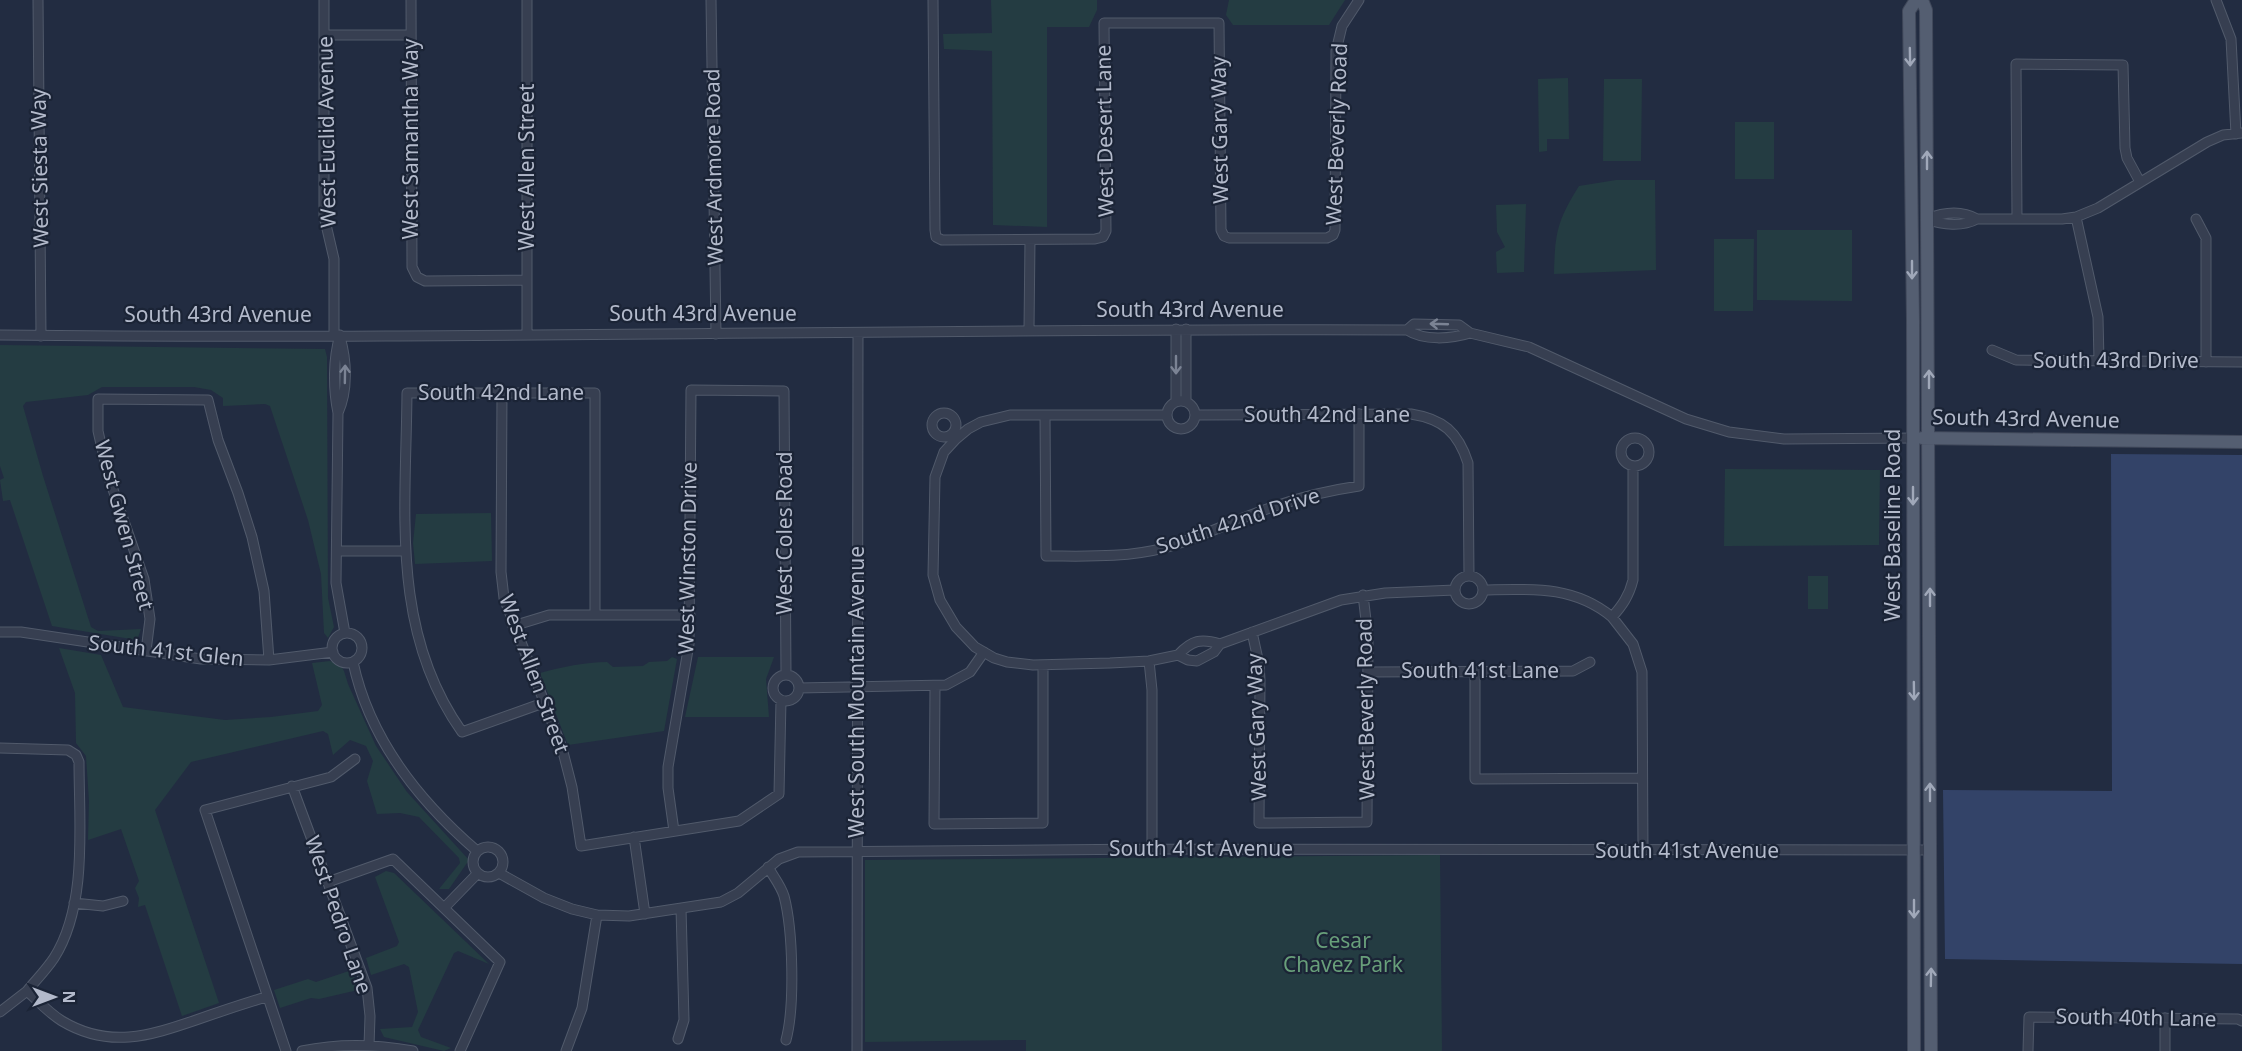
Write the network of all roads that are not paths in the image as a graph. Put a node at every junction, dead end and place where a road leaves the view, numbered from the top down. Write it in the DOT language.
graph roads {
  1 [pos="38,0"];
  2 [pos="324,0"];
  3 [pos="411,0"];
  4 [pos="526,0"];
  5 [pos="711,0"];
  6 [pos="933,0"];
  7 [pos="1359,0"];
  8 [pos="1916,0"];
  9 [pos="1922,0"];
  10 [pos="2216,0"];
  11 [pos="1219,23"];
  12 [pos="411,34"];
  13 [pos="324,35"];
  14 [pos="2239,134"];
  15 [pos="2140,182"];
  16 [pos="2076,217"];
  17 [pos="1927,219"];
  18 [pos="2017,219"];
  19 [pos="2196,219"];
  20 [pos="1224,236"];
  21 [pos="1030,240"];
  22 [pos="527,280"];
  23 [pos="1029,329"];
  24 [pos="1181,329"];
  25 [pos="858,333"];
  26 [pos="527,334"];
  27 [pos="716,334"];
  28 [pos="0,335"];
  29 [pos="337,335"];
  30 [pos="41,336"];
  31 [pos="1992,350"];
  32 [pos="2099,361"];
  33 [pos="2206,362"];
  34 [pos="2242,362"];
  35 [pos="691,390"];
  36 [pos="502,392"];
  37 [pos="1186,401"];
  38 [pos="1176,402"];
  39 [pos="1359,414"];
  40 [pos="1046,415"];
  41 [pos="1167,415"];
  42 [pos="1196,415"];
  43 [pos="1922,438"];
  44 [pos="2242,442"];
  45 [pos="1633,466"];
  46 [pos="337,551"];
  47 [pos="405,551"];
  48 [pos="1469,576"];
  49 [pos="1455,590"];
  50 [pos="1483,590"];
  51 [pos="1363,595"];
  52 [pos="595,615"];
  53 [pos="690,615"];
  54 [pos="1611,617"];
  55 [pos="513,626"];
  56 [pos="0,632"];
  57 [pos="1252,632"];
  58 [pos="345,633"];
  59 [pos="1221,644"];
  60 [pos="146,651"];
  61 [pos="333,652"];
  62 [pos="984,652"];
  63 [pos="1178,655"];
  64 [pos="269,660"];
  65 [pos="1149,661"];
  66 [pos="353,662"];
  67 [pos="1590,662"];
  68 [pos="1043,665"];
  69 [pos="1368,672"];
  70 [pos="1475,672"];
  71 [pos="786,674"];
  72 [pos="935,686"];
  73 [pos="799,688"];
  74 [pos="856,688"];
  75 [pos="781,700"];
  76 [pos="546,702"];
  77 [pos="0,748"];
  78 [pos="355,759"];
  79 [pos="1642,778"];
  80 [pos="292,786"];
  81 [pos="1367,822"];
  82 [pos="674,831"];
  83 [pos="634,837"];
  84 [pos="1152,849"];
  85 [pos="1915,850"];
  86 [pos="1930,850"];
  87 [pos="477,851"];
  88 [pos="1642,851"];
  89 [pos="857,852"];
  90 [pos="768,867"];
  91 [pos="478,873"];
  92 [pos="499,873"];
  93 [pos="328,882"];
  94 [pos="123,900"];
  95 [pos="74,903"];
  96 [pos="444,908"];
  97 [pos="681,908"];
  98 [pos="645,914"];
  99 [pos="597,915"];
  100 [pos="27,991"];
  101 [pos="266,997"];
  102 [pos="0,1012"];
  103 [pos="2165,1018"];
  104 [pos="2242,1021"];
  105 [pos="678,1039"];
  106 [pos="786,1040"];
  107 [pos="369,1046"];
  108 [pos="286,1051"];
  109 [pos="302,1051"];
  110 [pos="413,1051"];
  111 [pos="460,1051"];
  112 [pos="566,1051"];
  113 [pos="857,1051"];
  114 [pos="1914,1051"];
  115 [pos="1931,1051"];
  116 [pos="2028,1051"];
  117 [pos="2164,1051"];
  1 -- 30 [label="street, West Siesta Way"];
  2 -- 13 [label="street, West Euclid Avenue"];
  3 -- 12 [label="street, West Samantha Way"];
  4 -- 22 [label="street, West Allen Street"];
  5 -- 27 [label="street, West Ardmore Road"];
  6 -- 21 [label="street"];
  7 -- 20 [label="street, West Beverly Road"];
  8 -- 43 [label="main road, West Baseline Road, one-way"];
  17 -- 9 [label="main road, West Baseline Road, one-way"];
  10 -- 14 [label="street"];
  11 -- 20 [label="street, West Gary Way"];
  11 -- 21 [label="street, West Desert Lane"];
  12 -- 13 [label="street"];
  12 -- 22 [label="street, West Samantha Way"];
  13 -- 29 [label="street, West Euclid Avenue"];
  14 -- 15 [label="street"];
  15 -- 16 [label="street"];
  15 -- 18 [label="street"];
  16 -- 18 [label="street"];
  16 -- 32 [label="street"];
  17 -- 18 [label="street"];
  43 -- 17 [label="main road, West Baseline Road, one-way"];
  19 -- 33 [label="street"];
  21 -- 23 [label="street"];
  22 -- 26 [label="street, West Allen Street"];
  23 -- 24 [label="street, South 43rd Avenue"];
  23 -- 25 [label="street, South 43rd Avenue"];
  24 -- 37 [label="street"];
  24 -- 38 [label="street, one-way"];
  24 -- 43 [label="street, South 43rd Avenue"];
  25 -- 27 [label="street, South 43rd Avenue"];
  25 -- 74 [label="street, West South Mountain Avenue"];
  26 -- 27 [label="street, South 43rd Avenue"];
  26 -- 29 [label="street, South 43rd Avenue"];
  28 -- 30 [label="street, South 43rd Avenue"];
  29 -- 30 [label="street, South 43rd Avenue"];
  29 -- 46 [label="street, West Euclid Avenue"];
  31 -- 32 [label="street, South 43rd Drive"];
  32 -- 33 [label="street, South 43rd Drive"];
  33 -- 34 [label="street, South 43rd Drive"];
  35 -- 53 [label="street, West Winston Drive"];
  35 -- 71 [label="street, West Coles Road"];
  36 -- 47 [label="street, South 42nd Lane"];
  36 -- 52 [label="street, South 42nd Lane"];
  36 -- 55 [label="street, West Allen Street"];
  37 -- 38 [label="street"];
  37 -- 42 [label="street"];
  38 -- 41 [label="street"];
  39 -- 40 [label="street, South 42nd Drive"];
  39 -- 42 [label="street, South 42nd Lane"];
  39 -- 48 [label="street, South 42nd Lane"];
  40 -- 41 [label="street, South 42nd Lane"];
  40 -- 62 [label="street, South 42nd Lane"];
  41 -- 42 [label="street, South 42nd Lane"];
  43 -- 44 [label="main road, South 43rd Avenue"];
  43 -- 85 [label="main road, West Baseline Road, one-way"];
  86 -- 43 [label="main road, West Baseline Road, one-way"];
  45 -- 54 [label="street"];
  46 -- 47 [label="street"];
  46 -- 58 [label="street, West Euclid Avenue"];
  47 -- 76 [label="street"];
  48 -- 49 [label="street"];
  48 -- 50 [label="street"];
  49 -- 50 [label="street"];
  49 -- 51 [label="street"];
  50 -- 54 [label="street"];
  51 -- 57 [label="street"];
  51 -- 69 [label="street, West Beverly Road"];
  52 -- 53 [label="street"];
  52 -- 55 [label="street"];
  53 -- 82 [label="street, West Winston Drive"];
  54 -- 79 [label="street"];
  55 -- 76 [label="street, West Allen Street"];
  56 -- 60 [label="street, South 41st Glen"];
  57 -- 59 [label="street"];
  57 -- 81 [label="street, West Gary Way"];
  58 -- 61 [label="street"];
  58 -- 66 [label="street, West Euclid Avenue"];
  59 -- 63 [label="street"];
  59 -- 63 [label="street"];
  60 -- 64 [label="street, South 41st Glen"];
  60 -- 64 [label="street, West Gwen Street"];
  61 -- 64 [label="street, South 41st Glen"];
  61 -- 66 [label="street"];
  62 -- 68 [label="street"];
  62 -- 72 [label="street"];
  63 -- 65 [label="street"];
  65 -- 68 [label="street"];
  65 -- 84 [label="street"];
  66 -- 87 [label="street, West Euclid Avenue"];
  67 -- 70 [label="street, South 41st Lane"];
  68 -- 72 [label="street"];
  69 -- 70 [label="street, South 41st Lane"];
  69 -- 81 [label="street, West Beverly Road"];
  70 -- 79 [label="street"];
  71 -- 73 [label="street"];
  71 -- 75 [label="street, West Coles Road"];
  72 -- 74 [label="street"];
  73 -- 74 [label="street"];
  73 -- 75 [label="street"];
  74 -- 89 [label="street, West South Mountain Avenue"];
  75 -- 82 [label="street, West Coles Road"];
  76 -- 83 [label="street, West Allen Street"];
  77 -- 95 [label="street"];
  78 -- 80 [label="street"];
  79 -- 88 [label="street"];
  80 -- 93 [label="street, West Pedro Lane"];
  80 -- 101 [label="street"];
  82 -- 83 [label="street"];
  83 -- 98 [label="street"];
  84 -- 88 [label="street, South 41st Avenue"];
  84 -- 89 [label="street, South 41st Avenue"];
  85 -- 86 [label="street, South 41st Avenue"];
  85 -- 88 [label="street, South 41st Avenue"];
  85 -- 114 [label="main road, West Baseline Road, one-way"];
  115 -- 86 [label="main road, West Baseline Road, one-way"];
  87 -- 91 [label="street"];
  87 -- 92 [label="street"];
  89 -- 90 [label="street, South 41st Avenue"];
  89 -- 113 [label="street, West South Mountain Avenue"];
  90 -- 97 [label="street, South 41st Avenue"];
  90 -- 106 [label="street"];
  91 -- 92 [label="street"];
  91 -- 96 [label="street"];
  92 -- 99 [label="street, South 41st Avenue"];
  93 -- 96 [label="street"];
  93 -- 107 [label="street, West Pedro Lane"];
  94 -- 95 [label="street"];
  95 -- 100 [label="street"];
  96 -- 111 [label="street"];
  97 -- 98 [label="street, South 41st Avenue"];
  97 -- 105 [label="street"];
  98 -- 99 [label="street, South 41st Avenue"];
  99 -- 112 [label="street"];
  100 -- 101 [label="street"];
  100 -- 102 [label="street"];
  101 -- 108 [label="street"];
  103 -- 104 [label="street, South 40th Lane"];
  103 -- 116 [label="street, South 40th Lane"];
  103 -- 117 [label="street"];
  107 -- 109 [label="street"];
  107 -- 110 [label="street"];
}
